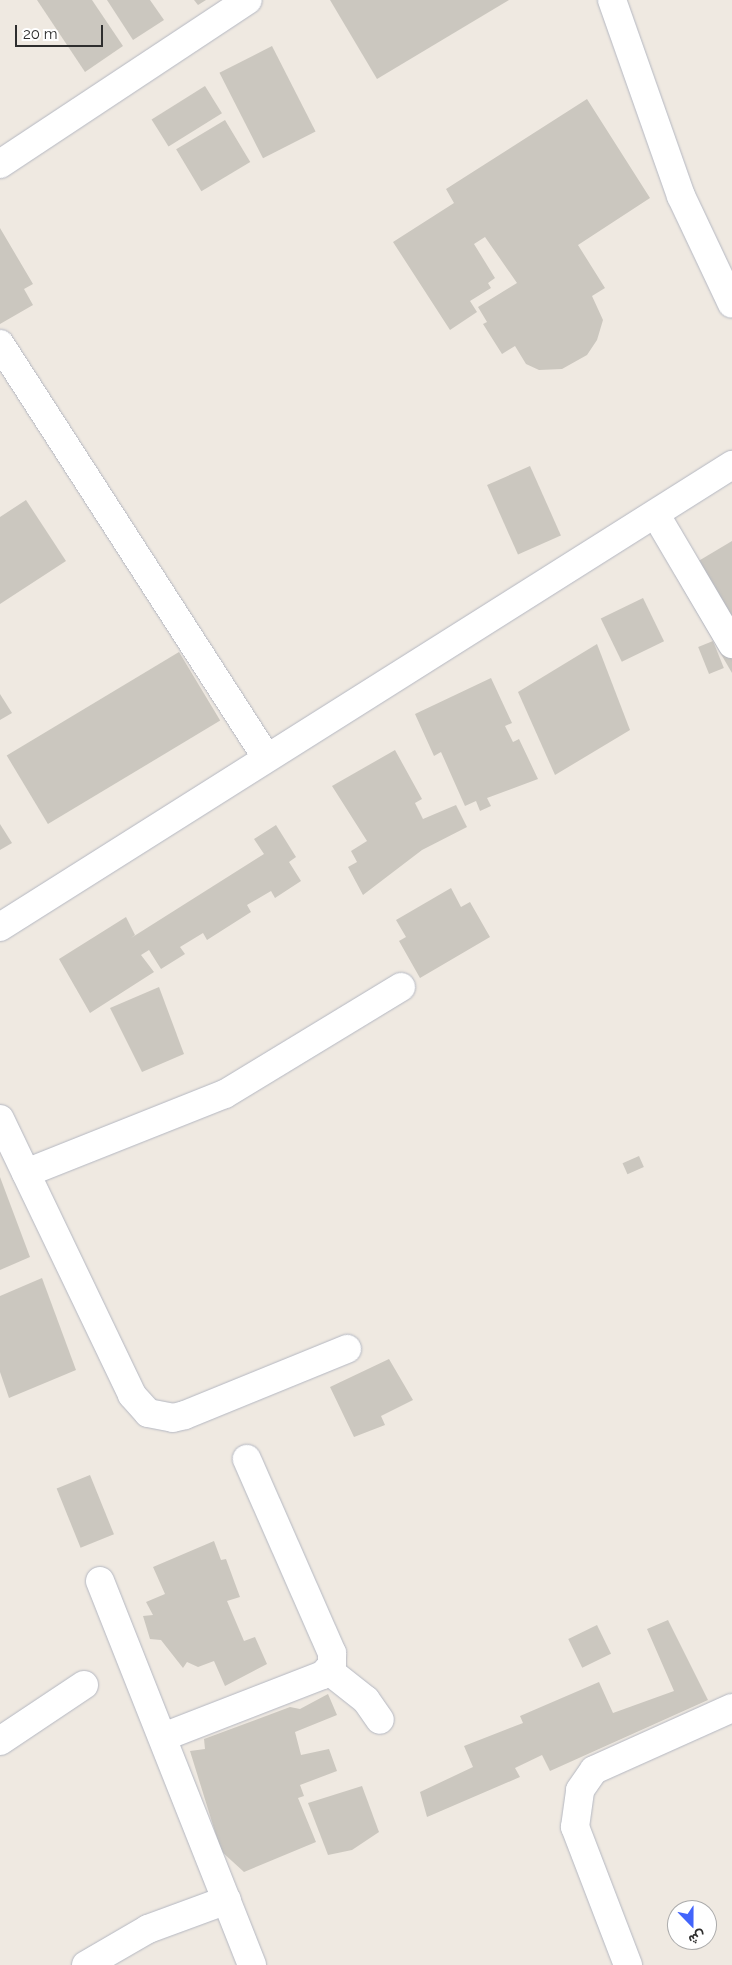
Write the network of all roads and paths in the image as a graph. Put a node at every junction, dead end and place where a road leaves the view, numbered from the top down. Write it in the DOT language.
graph roads {
  1 [pos="248,0"];
  2 [pos="612,0"];
  3 [pos="0,164"];
  4 [pos="732,304"];
  5 [pos="0,344"];
  6 [pos="732,465"];
  7 [pos="656,514"];
  8 [pos="732,644"];
  9 [pos="266,757"];
  10 [pos="0,927"];
  11 [pos="401,987"];
  12 [pos="0,1119"];
  13 [pos="26,1173"];
  14 [pos="347,1349"];
  15 [pos="247,1459"];
  16 [pos="100,1581"];
  17 [pos="328,1670"];
  18 [pos="84,1685"];
  19 [pos="732,1708"];
  20 [pos="380,1720"];
  21 [pos="163,1737"];
  22 [pos="0,1741"];
  23 [pos="227,1900"];
  24 [pos="86,1965"];
  25 [pos="252,1965"];
  26 [pos="628,1965"];
  1 -- 3 [label="street"];
  2 -- 4 [label="street"];
  5 -- 9 [label="street"];
  6 -- 7 [label="street"];
  7 -- 8 [label="street"];
  7 -- 9 [label="street"];
  9 -- 10 [label="street"];
  11 -- 13 [label="street"];
  12 -- 13 [label="street"];
  13 -- 14 [label="street"];
  15 -- 17 [label="street"];
  16 -- 21 [label="street"];
  17 -- 20 [label="street"];
  17 -- 21 [label="street"];
  18 -- 22 [label="street"];
  19 -- 26 [label="street"];
  21 -- 23 [label="street"];
  23 -- 24 [label="street"];
  23 -- 25 [label="street"];
}
